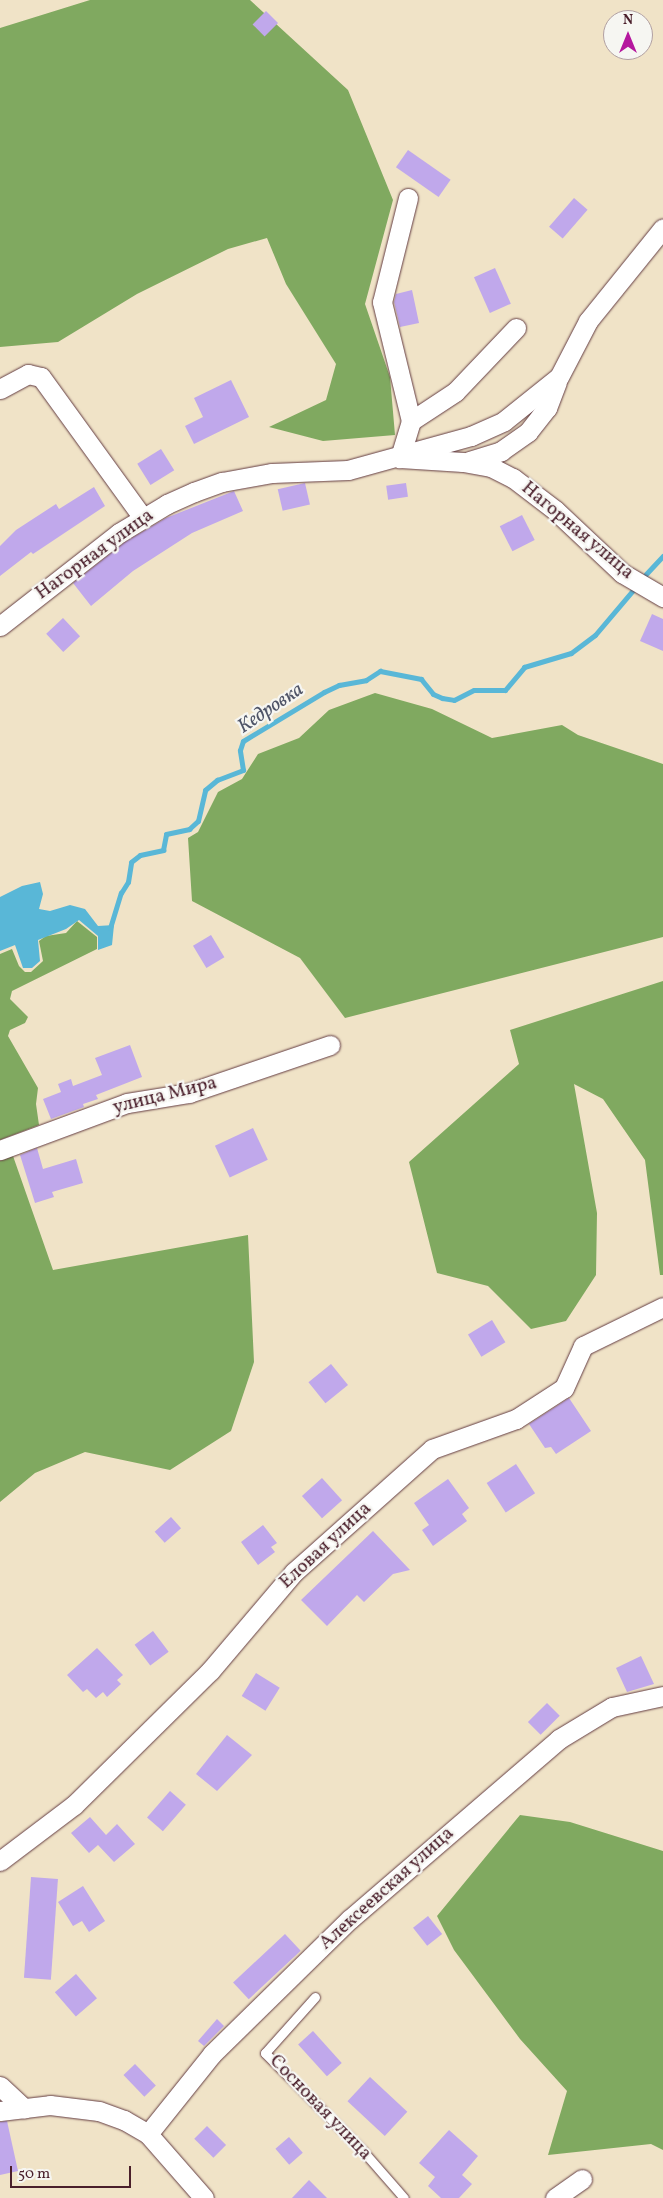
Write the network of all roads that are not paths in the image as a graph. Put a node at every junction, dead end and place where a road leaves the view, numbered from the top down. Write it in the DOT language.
graph roads {
  1 [pos="408,198"];
  2 [pos="663,228"];
  3 [pos="516,328"];
  4 [pos="559,377"];
  5 [pos="0,389"];
  6 [pos="411,422"];
  7 [pos="400,458"];
  8 [pos="463,462"];
  9 [pos="143,518"];
  10 [pos="663,597"];
  11 [pos="0,626"];
  12 [pos="330,1045"];
  13 [pos="0,1150"];
  14 [pos="663,1307"];
  15 [pos="663,1696"];
  16 [pos="0,1861"];
  17 [pos="315,1997"];
  18 [pos="0,2086"];
  19 [pos="24,2108"];
  20 [pos="0,2111"];
  21 [pos="148,2134"];
  22 [pos="582,2179"];
  23 [pos="204,2198"];
  24 [pos="404,2198"];
  25 [pos="555,2198"];
  1 -- 6 [label="street"];
  2 -- 4 [label="street, Нагорная улица"];
  3 -- 6 [label="street"];
  4 -- 7 [label="street, Нагорная улица"];
  4 -- 8 [label="street"];
  5 -- 9 [label="street"];
  6 -- 7 [label="street"];
  7 -- 8 [label="street, Нагорная улица"];
  7 -- 9 [label="street, Нагорная улица"];
  8 -- 10 [label="street, Нагорная улица"];
  9 -- 11 [label="street, Нагорная улица"];
  12 -- 13 [label="street, улица Мира"];
  14 -- 16 [label="street, Еловая улица"];
  15 -- 21 [label="street, Алексеевская улица"];
  17 -- 24 [label="lane, Сосновая улица"];
  18 -- 19 [label="street"];
  19 -- 20 [label="street"];
  19 -- 21 [label="street"];
  21 -- 23 [label="street"];
  22 -- 25 [label="street"];
}
